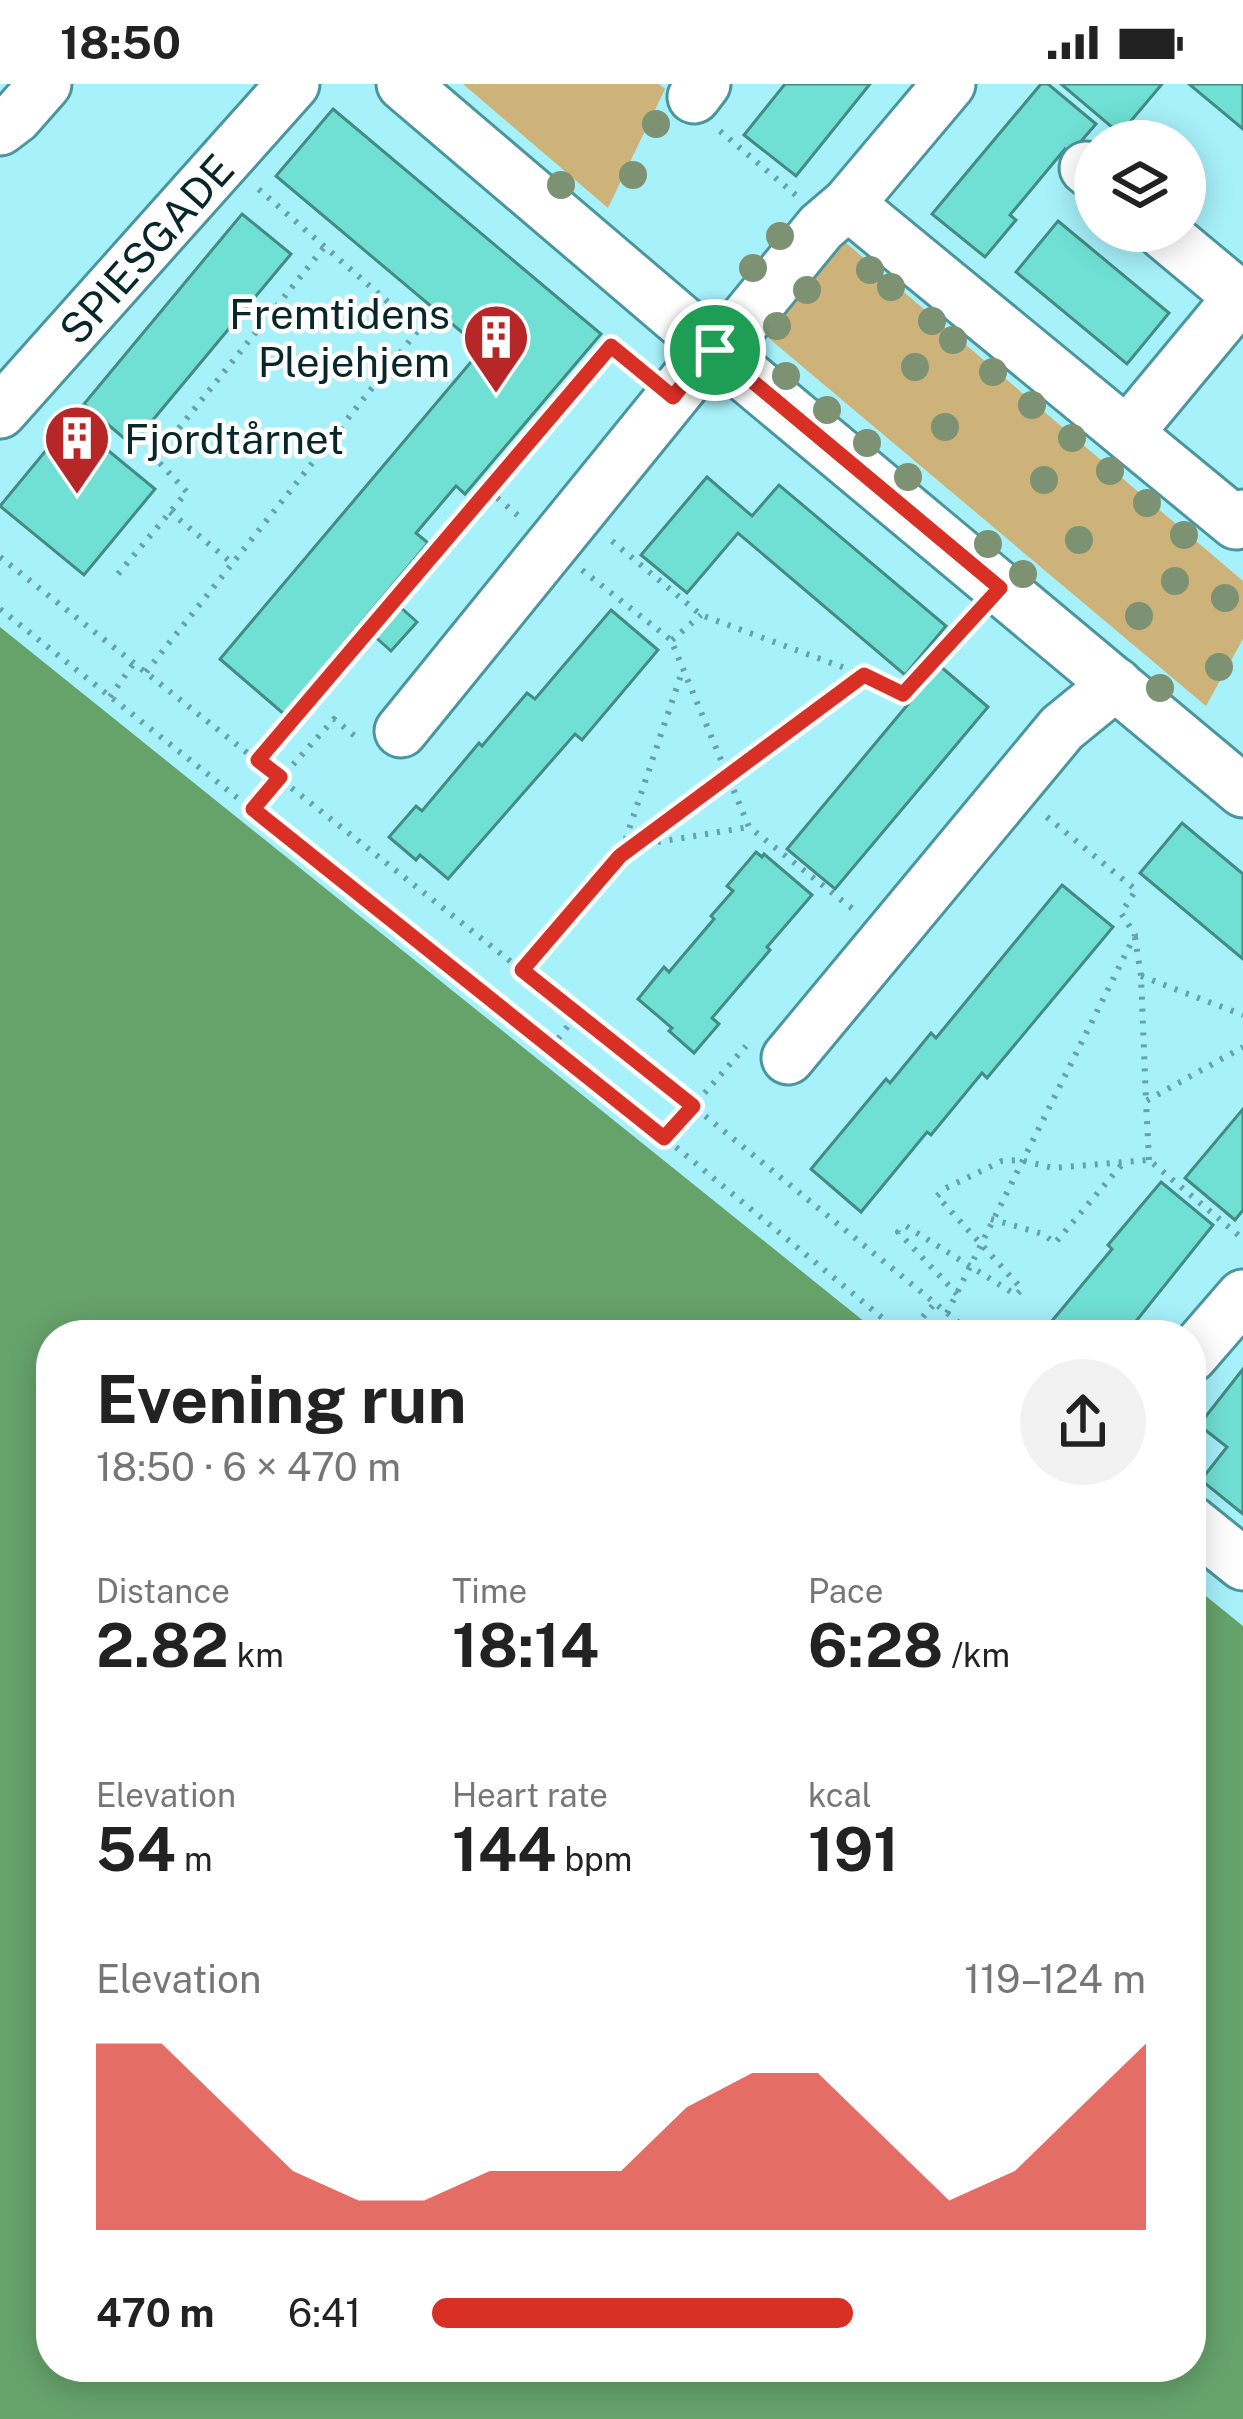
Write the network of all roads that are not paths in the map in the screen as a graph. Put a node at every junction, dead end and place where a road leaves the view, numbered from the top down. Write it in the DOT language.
graph roads {
  1 [pos="45,84"];
  2 [pos="292,84"];
  3 [pos="403,84"];
  4 [pos="949,84"];
  5 [pos="0,129"];
  6 [pos="838,213"];
  7 [pos="1186,252"];
  8 [pos="715,350"];
  9 [pos="0,412"];
  10 [pos="1126,433"];
  11 [pos="1243,516"];
  12 [pos="1116,684"];
  13 [pos="383,737"];
  14 [pos="1243,791"];
  15 [pos="788,1058"];
  16 [pos="1243,1296"];
  17 [pos="1206,1339"];
  18 [pos="1206,1534"];
  19 [pos="1243,1564"];
  1 -- 5 [label="street"];
  2 -- 9 [label="street, SPIESGADE"];
  3 -- 8 [label="street"];
  4 -- 6 [label="street"];
  6 -- 8 [label="street"];
  6 -- 10 [label="street"];
  7 -- 10 [label="street"];
  8 -- 12 [label="street"];
  8 -- 13 [label="street"];
  10 -- 11 [label="street"];
  12 -- 14 [label="street"];
  12 -- 15 [label="street"];
  16 -- 17 [label="street"];
  18 -- 19 [label="street"];
}
